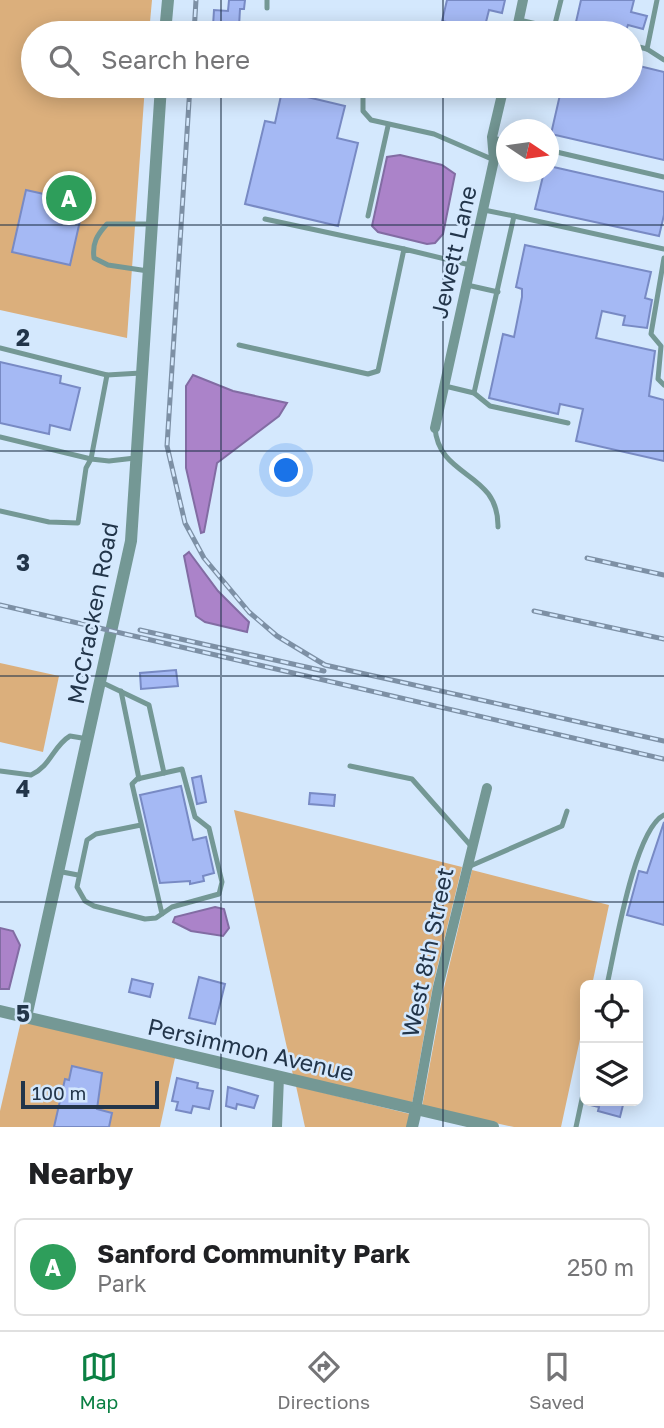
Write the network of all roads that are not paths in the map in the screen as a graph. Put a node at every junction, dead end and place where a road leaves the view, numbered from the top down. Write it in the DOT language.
graph roads {
  1 [pos="168,0"];
  2 [pos="267,0"];
  3 [pos="523,0"];
  4 [pos="561,0"];
  5 [pos="657,0"];
  6 [pos="267,8"];
  7 [pos="519,20"];
  8 [pos="166,21"];
  9 [pos="523,21"];
  10 [pos="556,21"];
  11 [pos="643,48"];
  12 [pos="647,49"];
  13 [pos="664,60"];
  14 [pos="160,98"];
  15 [pos="363,98"];
  16 [pos="501,98"];
  17 [pos="388,126"];
  18 [pos="492,137"];
  19 [pos="496,138"];
  20 [pos="559,153"];
  21 [pos="494,160"];
  22 [pos="664,177"];
  23 [pos="484,210"];
  24 [pos="368,216"];
  25 [pos="514,216"];
  26 [pos="265,219"];
  27 [pos="151,224"];
  28 [pos="404,249"];
  29 [pos="664,249"];
  30 [pos="664,258"];
  31 [pos="470,265"];
  32 [pos="148,271"];
  33 [pos="466,285"];
  34 [pos="498,292"];
  35 [pos="239,345"];
  36 [pos="0,348"];
  37 [pos="141,373"];
  38 [pos="107,375"];
  39 [pos="664,385"];
  40 [pos="445,386"];
  41 [pos="474,393"];
  42 [pos="568,423"];
  43 [pos="435,428"];
  44 [pos="0,437"];
  45 [pos="136,458"];
  46 [pos="91,459"];
  47 [pos="0,511"];
  48 [pos="498,527"];
  49 [pos="101,682"];
  50 [pos="121,691"];
  51 [pos="88,738"];
  52 [pos="350,766"];
  53 [pos="0,771"];
  54 [pos="164,773"];
  55 [pos="139,779"];
  56 [pos="487,788"];
  57 [pos="568,811"];
  58 [pos="664,815"];
  59 [pos="141,825"];
  60 [pos="472,848"];
  61 [pos="468,867"];
  62 [pos="57,871"];
  63 [pos="78,875"];
  64 [pos="162,914"];
  65 [pos="608,980"];
  66 [pos="0,1011"];
  67 [pos="26,1017"];
  68 [pos="279,1077"];
  69 [pos="580,1106"];
  70 [pos="416,1110"];
  71 [pos="277,1127"];
  72 [pos="412,1127"];
  73 [pos="493,1127"];
  74 [pos="576,1127"];
  1 -- 8 [label="street"];
  2 -- 6 [label="lane"];
  3 -- 7 [label="street"];
  4 -- 10 [label="lane"];
  5 -- 12 [label="lane"];
  7 -- 9 [label="lane"];
  11 -- 12 [label="lane"];
  12 -- 13 [label="lane"];
  14 -- 27 [label="street, McCracken Road"];
  15 -- 17 [label="lane"];
  16 -- 18 [label="street, Jewett Lane"];
  17 -- 21 [label="lane"];
  17 -- 24 [label="lane"];
  18 -- 19 [label="lane"];
  18 -- 21 [label="street, Jewett Lane"];
  20 -- 22 [label="lane"];
  21 -- 23 [label="street, Jewett Lane"];
  23 -- 25 [label="lane"];
  23 -- 31 [label="street, Jewett Lane"];
  25 -- 29 [label="lane"];
  25 -- 34 [label="lane"];
  26 -- 28 [label="lane"];
  27 -- 32 [label="street, McCracken Road"];
  27 -- 32 [label="lane"];
  28 -- 31 [label="lane"];
  28 -- 35 [label="lane"];
  30 -- 39 [label="lane"];
  31 -- 33 [label="street, Jewett Lane"];
  32 -- 37 [label="street, McCracken Road"];
  33 -- 34 [label="lane"];
  33 -- 40 [label="street, Jewett Lane"];
  34 -- 41 [label="lane"];
  36 -- 38 [label="lane"];
  37 -- 38 [label="lane"];
  37 -- 45 [label="street, McCracken Road"];
  38 -- 46 [label="lane"];
  40 -- 41 [label="lane"];
  40 -- 43 [label="street, Jewett Lane"];
  41 -- 42 [label="lane"];
  43 -- 48 [label="lane"];
  44 -- 46 [label="lane"];
  45 -- 46 [label="lane"];
  45 -- 49 [label="street, McCracken Road"];
  46 -- 47 [label="lane"];
  49 -- 50 [label="lane"];
  49 -- 51 [label="street, McCracken Road"];
  50 -- 54 [label="lane"];
  50 -- 55 [label="lane"];
  51 -- 53 [label="lane"];
  51 -- 62 [label="street, McCracken Road"];
  52 -- 60 [label="lane"];
  54 -- 55 [label="lane"];
  54 -- 64 [label="lane"];
  55 -- 59 [label="lane"];
  56 -- 60 [label="street, West 8th Street"];
  57 -- 61 [label="lane"];
  58 -- 65 [label="lane"];
  59 -- 63 [label="lane"];
  59 -- 64 [label="lane"];
  60 -- 61 [label="street, West 8th Street"];
  61 -- 70 [label="street, West 8th Street"];
  62 -- 63 [label="lane"];
  62 -- 67 [label="street, McCracken Road"];
  63 -- 64 [label="lane"];
  66 -- 67 [label="street, Persimmon Avenue"];
  67 -- 68 [label="street, Persimmon Avenue"];
  68 -- 70 [label="street, Persimmon Avenue"];
  68 -- 71 [label="street"];
  69 -- 74 [label="lane"];
  70 -- 72 [label="street, West 8th Street"];
  70 -- 73 [label="street, Persimmon Avenue"];
}
